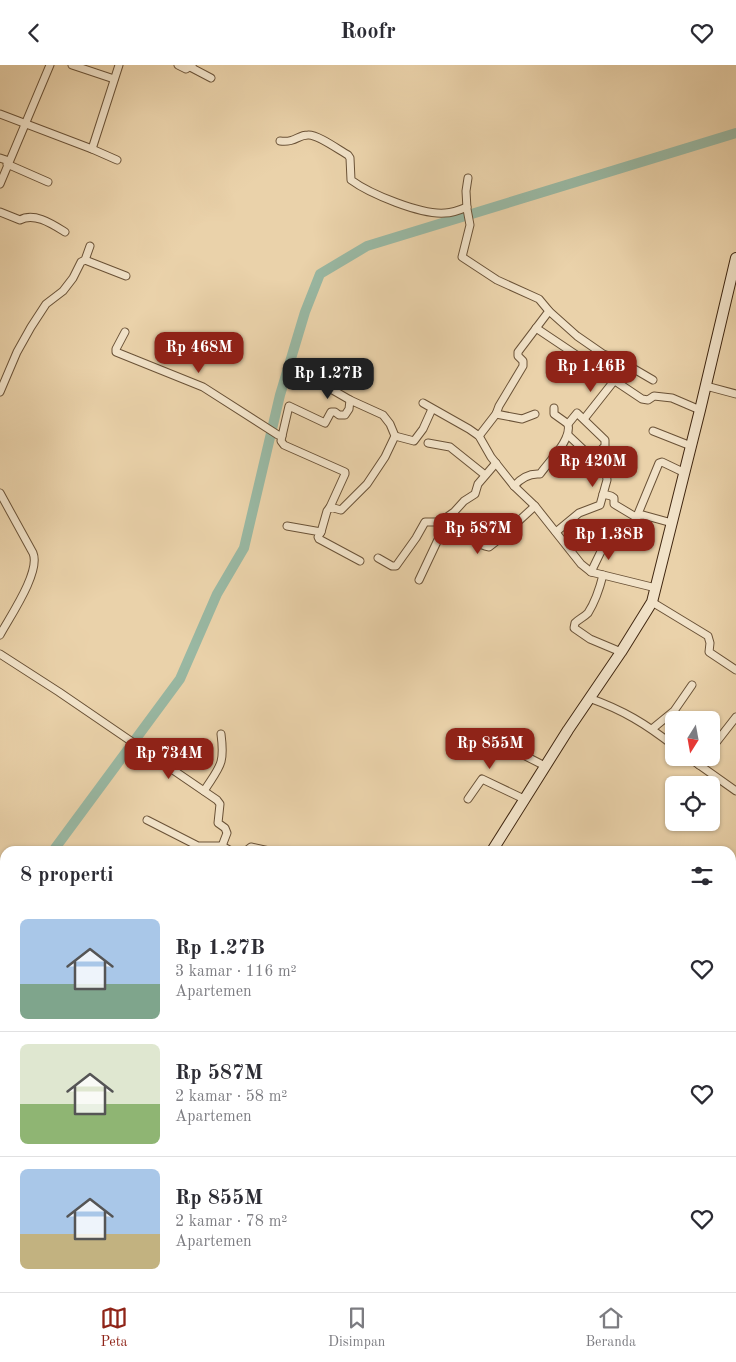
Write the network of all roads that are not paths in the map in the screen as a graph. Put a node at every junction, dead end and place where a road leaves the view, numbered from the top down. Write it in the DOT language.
graph roads {
  1 [pos="50,65"];
  2 [pos="72,65"];
  3 [pos="119,65"];
  4 [pos="178,65"];
  5 [pos="191,66"];
  6 [pos="211,78"];
  7 [pos="114,79"];
  8 [pos="0,114"];
  9 [pos="26,122"];
  10 [pos="280,141"];
  11 [pos="92,149"];
  12 [pos="0,158"];
  13 [pos="117,159"];
  14 [pos="8,163"];
  15 [pos="468,178"];
  16 [pos="48,182"];
  17 [pos="0,185"];
  18 [pos="467,208"];
  19 [pos="0,212"];
  20 [pos="65,232"];
  21 [pos="90,246"];
  22 [pos="736,258"];
  23 [pos="85,260"];
  24 [pos="126,276"];
  25 [pos="549,311"];
  26 [pos="536,328"];
  27 [pos="125,332"];
  28 [pos="584,361"];
  29 [pos="568,376"];
  30 [pos="653,380"];
  31 [pos="317,381"];
  32 [pos="614,381"];
  33 [pos="706,386"];
  34 [pos="0,393"];
  35 [pos="736,394"];
  36 [pos="350,400"];
  37 [pos="423,403"];
  38 [pos="432,409"];
  39 [pos="554,409"];
  40 [pos="700,410"];
  41 [pos="496,413"];
  42 [pos="535,414"];
  43 [pos="584,419"];
  44 [pos="568,424"];
  45 [pos="653,431"];
  46 [pos="568,435"];
  47 [pos="280,436"];
  48 [pos="395,436"];
  49 [pos="479,436"];
  50 [pos="428,443"];
  51 [pos="691,446"];
  52 [pos="592,459"];
  53 [pos="496,463"];
  54 [pos="685,473"];
  55 [pos="485,475"];
  56 [pos="514,486"];
  57 [pos="0,493"];
  58 [pos="603,494"];
  59 [pos="535,506"];
  60 [pos="330,507"];
  61 [pos="636,519"];
  62 [pos="440,522"];
  63 [pos="672,523"];
  64 [pos="287,526"];
  65 [pos="448,528"];
  66 [pos="321,532"];
  67 [pos="556,532"];
  68 [pos="606,541"];
  69 [pos="378,558"];
  70 [pos="360,561"];
  71 [pos="591,572"];
  72 [pos="603,575"];
  73 [pos="419,580"];
  74 [pos="656,588"];
  75 [pos="652,602"];
  76 [pos="0,635"];
  77 [pos="621,652"];
  78 [pos="0,654"];
  79 [pos="736,670"];
  80 [pos="692,685"];
  81 [pos="589,698"];
  82 [pos="736,717"];
  83 [pos="652,729"];
  84 [pos="221,734"];
  85 [pos="720,737"];
  86 [pos="665,739"];
  87 [pos="498,742"];
  88 [pos="545,766"];
  89 [pos="700,766"];
  90 [pos="204,791"];
  91 [pos="736,791"];
  92 [pos="468,799"];
  93 [pos="524,799"];
  94 [pos="147,820"];
  95 [pos="198,846"];
  96 [pos="222,846"];
  97 [pos="495,846"];
  1 -- 9 [label="street"];
  2 -- 7 [label="street"];
  3 -- 7 [label="street"];
  4 -- 5 [label="street"];
  5 -- 6 [label="street"];
  7 -- 11 [label="street"];
  8 -- 9 [label="street"];
  9 -- 11 [label="street"];
  9 -- 14 [label="street"];
  10 -- 18 [label="street"];
  11 -- 13 [label="street"];
  12 -- 14 [label="street"];
  14 -- 16 [label="street"];
  14 -- 17 [label="street"];
  15 -- 18 [label="street"];
  18 -- 25 [label="street"];
  19 -- 20 [label="street"];
  21 -- 23 [label="street"];
  22 -- 33 [label="street"];
  23 -- 24 [label="street"];
  23 -- 34 [label="street"];
  25 -- 26 [label="street"];
  25 -- 30 [label="street"];
  26 -- 28 [label="street"];
  26 -- 41 [label="street"];
  27 -- 47 [label="street"];
  28 -- 29 [label="street"];
  28 -- 32 [label="street"];
  31 -- 36 [label="street"];
  32 -- 40 [label="street"];
  32 -- 43 [label="street"];
  33 -- 35 [label="street"];
  33 -- 40 [label="street"];
  36 -- 47 [label="street"];
  36 -- 48 [label="street"];
  37 -- 38 [label="street"];
  38 -- 48 [label="street"];
  38 -- 49 [label="street"];
  39 -- 44 [label="street"];
  40 -- 51 [label="street"];
  41 -- 42 [label="street"];
  41 -- 49 [label="street"];
  43 -- 44 [label="street"];
  43 -- 52 [label="street"];
  44 -- 46 [label="street"];
  45 -- 51 [label="street"];
  46 -- 52 [label="street"];
  46 -- 56 [label="street"];
  47 -- 60 [label="street"];
  48 -- 60 [label="street"];
  49 -- 53 [label="street"];
  50 -- 55 [label="street"];
  51 -- 54 [label="street"];
  52 -- 58 [label="street"];
  53 -- 55 [label="street"];
  53 -- 56 [label="street"];
  54 -- 61 [label="street"];
  54 -- 63 [label="street"];
  55 -- 62 [label="street"];
  56 -- 59 [label="street"];
  57 -- 76 [label="street"];
  58 -- 61 [label="street"];
  58 -- 67 [label="street"];
  59 -- 65 [label="street"];
  59 -- 67 [label="street"];
  60 -- 66 [label="street"];
  61 -- 63 [label="street"];
  62 -- 65 [label="street"];
  62 -- 69 [label="street"];
  63 -- 74 [label="street"];
  64 -- 66 [label="street"];
  65 -- 73 [label="street"];
  66 -- 70 [label="street"];
  67 -- 71 [label="street"];
  68 -- 71 [label="street"];
  71 -- 72 [label="street"];
  72 -- 74 [label="street"];
  72 -- 77 [label="street"];
  74 -- 75 [label="street"];
  75 -- 77 [label="street"];
  75 -- 79 [label="street"];
  77 -- 81 [label="street"];
  78 -- 90 [label="street"];
  80 -- 83 [label="street"];
  81 -- 83 [label="street"];
  81 -- 88 [label="street"];
  82 -- 85 [label="street"];
  83 -- 86 [label="street"];
  84 -- 90 [label="street"];
  87 -- 88 [label="street"];
  88 -- 93 [label="street"];
  89 -- 91 [label="street"];
  90 -- 96 [label="street"];
  92 -- 93 [label="street"];
  93 -- 97 [label="street"];
  94 -- 95 [label="street"];
}
